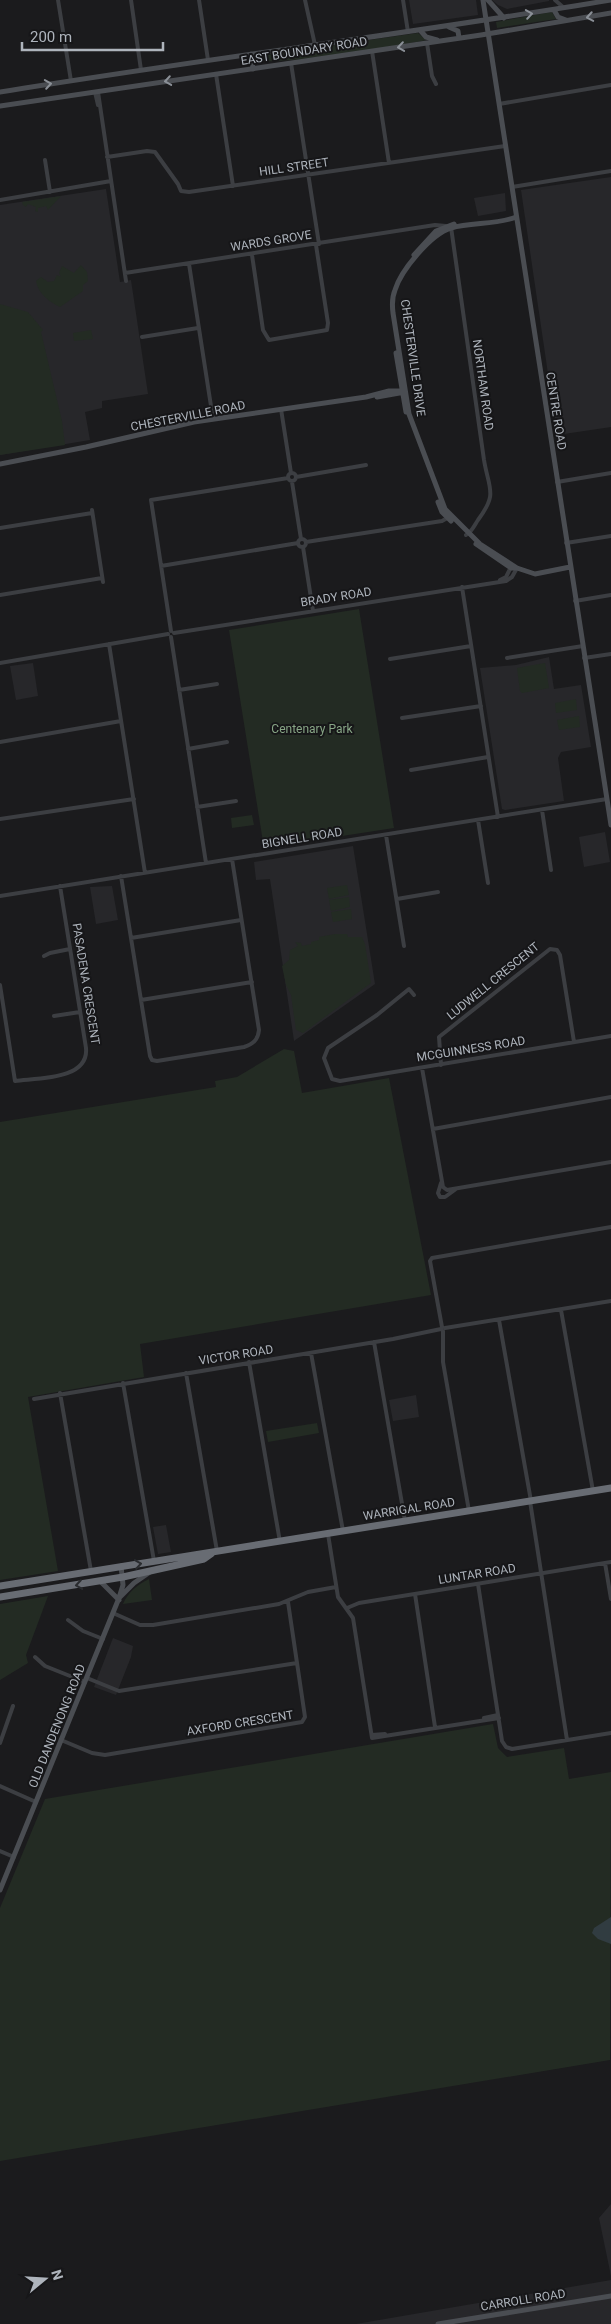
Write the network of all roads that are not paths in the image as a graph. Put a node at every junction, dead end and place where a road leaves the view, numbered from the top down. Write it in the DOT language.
graph roads {
  1 [pos="58,0"];
  2 [pos="131,0"];
  3 [pos="199,0"];
  4 [pos="305,0"];
  5 [pos="403,0"];
  6 [pos="483,0"];
  7 [pos="488,0"];
  8 [pos="555,0"];
  9 [pos="611,0"];
  10 [pos="564,8"];
  11 [pos="554,10"];
  12 [pos="611,13"];
  13 [pos="504,18"];
  14 [pos="569,20"];
  15 [pos="486,21"];
  16 [pos="448,26"];
  17 [pos="420,30"];
  18 [pos="408,32"];
  19 [pos="488,34"];
  20 [pos="459,38"];
  21 [pos="445,40"];
  22 [pos="427,43"];
  23 [pos="313,46"];
  24 [pos="372,51"];
  25 [pos="250,54"];
  26 [pos="208,60"];
  27 [pos="291,63"];
  28 [pos="252,69"];
  29 [pos="141,70"];
  30 [pos="216,74"];
  31 [pos="71,81"];
  32 [pos="436,84"];
  33 [pos="611,85"];
  34 [pos="0,92"];
  35 [pos="97,92"];
  36 [pos="499,104"];
  37 [pos="0,106"];
  38 [pos="505,146"];
  39 [pos="107,157"];
  40 [pos="45,160"];
  41 [pos="389,163"];
  42 [pos="611,171"];
  43 [pos="308,175"];
  44 [pos="111,183"];
  45 [pos="233,186"];
  46 [pos="512,187"];
  47 [pos="50,192"];
  48 [pos="0,200"];
  49 [pos="516,217"];
  50 [pos="449,227"];
  51 [pos="428,228"];
  52 [pos="420,229"];
  53 [pos="433,235"];
  54 [pos="317,244"];
  55 [pos="252,254"];
  56 [pos="188,264"];
  57 [pos="125,273"];
  58 [pos="126,281"];
  59 [pos="198,328"];
  60 [pos="142,337"];
  61 [pos="404,392"];
  62 [pos="281,410"];
  63 [pos="212,419"];
  64 [pos="0,462"];
  65 [pos="366,465"];
  66 [pos="291,473"];
  67 [pos="611,473"];
  68 [pos="296,477"];
  69 [pos="288,478"];
  70 [pos="292,482"];
  71 [pos="557,482"];
  72 [pos="448,517"];
  73 [pos="0,528"];
  74 [pos="468,534"];
  75 [pos="611,536"];
  76 [pos="302,539"];
  77 [pos="306,542"];
  78 [pos="566,543"];
  79 [pos="298,544"];
  80 [pos="303,547"];
  81 [pos="161,566"];
  82 [pos="513,567"];
  83 [pos="570,567"];
  84 [pos="462,587"];
  85 [pos="611,595"];
  86 [pos="0,596"];
  87 [pos="576,601"];
  88 [pos="314,611"];
  89 [pos="171,634"];
  90 [pos="109,644"];
  91 [pos="471,646"];
  92 [pos="582,646"];
  93 [pos="611,654"];
  94 [pos="507,658"];
  95 [pos="584,658"];
  96 [pos="390,659"];
  97 [pos="0,663"];
  98 [pos="217,684"];
  99 [pos="179,690"];
  100 [pos="480,706"];
  101 [pos="402,718"];
  102 [pos="121,722"];
  103 [pos="0,742"];
  104 [pos="227,742"];
  105 [pos="188,749"];
  106 [pos="488,757"];
  107 [pos="410,770"];
  108 [pos="134,799"];
  109 [pos="607,799"];
  110 [pos="236,801"];
  111 [pos="197,807"];
  112 [pos="542,810"];
  113 [pos="498,817"];
  114 [pos="0,819"];
  115 [pos="478,820"];
  116 [pos="611,825"];
  117 [pos="386,834"];
  118 [pos="232,859"];
  119 [pos="206,863"];
  120 [pos="551,870"];
  121 [pos="145,873"];
  122 [pos="121,876"];
  123 [pos="488,883"];
  124 [pos="60,886"];
  125 [pos="438,892"];
  126 [pos="0,896"];
  127 [pos="397,899"];
  128 [pos="241,920"];
  129 [pos="131,938"];
  130 [pos="404,946"];
  131 [pos="70,949"];
  132 [pos="44,956"];
  133 [pos="252,982"];
  134 [pos="405,984"];
  135 [pos="0,985"];
  136 [pos="409,989"];
  137 [pos="414,995"];
  138 [pos="141,1000"];
  139 [pos="80,1012"];
  140 [pos="54,1016"];
  141 [pos="611,1036"];
  142 [pos="574,1042"];
  143 [pos="441,1065"];
  144 [pos="422,1068"];
  145 [pos="611,1097"];
  146 [pos="433,1129"];
  147 [pos="611,1162"];
  148 [pos="442,1181"];
  149 [pos="456,1189"];
  150 [pos="611,1227"];
  151 [pos="611,1302"];
  152 [pos="561,1310"];
  153 [pos="499,1320"];
  154 [pos="443,1329"];
  155 [pos="374,1342"];
  156 [pos="311,1353"];
  157 [pos="248,1362"];
  158 [pos="186,1373"];
  159 [pos="123,1383"];
  160 [pos="60,1394"];
  161 [pos="34,1399"];
  162 [pos="611,1488"];
  163 [pos="593,1491"];
  164 [pos="531,1501"];
  165 [pos="469,1511"];
  166 [pos="405,1521"];
  167 [pos="343,1531"];
  168 [pos="328,1534"];
  169 [pos="280,1542"];
  170 [pos="215,1553"];
  171 [pos="154,1561"];
  172 [pos="611,1562"];
  173 [pos="606,1563"];
  174 [pos="121,1566"];
  175 [pos="153,1570"];
  176 [pos="92,1571"];
  177 [pos="542,1574"];
  178 [pos="123,1577"];
  179 [pos="100,1581"];
  180 [pos="478,1584"];
  181 [pos="0,1586"];
  182 [pos="336,1587"];
  183 [pos="415,1594"];
  184 [pos="0,1598"];
  185 [pos="119,1599"];
  186 [pos="611,1599"];
  187 [pos="288,1602"];
  188 [pos="347,1608"];
  189 [pos="114,1613"];
  190 [pos="68,1620"];
  191 [pos="103,1639"];
  192 [pos="35,1657"];
  193 [pos="297,1662"];
  194 [pos="86,1680"];
  195 [pos="13,1706"];
  196 [pos="499,1716"];
  197 [pos="435,1727"];
  198 [pos="611,1733"];
  199 [pos="62,1740"];
  200 [pos="567,1740"];
  201 [pos="0,1743"];
  202 [pos="0,1786"];
  203 [pos="36,1802"];
  204 [pos="0,1851"];
  205 [pos="14,1857"];
  206 [pos="0,1890"];
  207 [pos="611,2296"];
  208 [pos="450,2323"];
  209 [pos="438,2324"];
  1 -- 31 [label="street"];
  2 -- 29 [label="street"];
  3 -- 26 [label="street"];
  4 -- 23 [label="street"];
  5 -- 18 [label="street"];
  6 -- 15 [label="main road, CENTRE ROAD"];
  7 -- 13 [label="main road"];
  8 -- 10 [label="street"];
  8 -- 11 [label="street"];
  9 -- 10 [label="main road, EAST BOUNDARY ROAD"];
  10 -- 11 [label="main road, EAST BOUNDARY ROAD"];
  13 -- 11 [label="main road, EAST BOUNDARY ROAD, one-way"];
  11 -- 14 [label="main road"];
  12 -- 14 [label="main road, EAST BOUNDARY ROAD, one-way"];
  13 -- 15 [label="main road, EAST BOUNDARY ROAD"];
  14 -- 19 [label="main road, EAST BOUNDARY ROAD"];
  15 -- 16 [label="main road, EAST BOUNDARY ROAD"];
  15 -- 19 [label="main road, CENTRE ROAD"];
  16 -- 17 [label="main road, EAST BOUNDARY ROAD"];
  16 -- 20 [label="main road"];
  17 -- 18 [label="main road, EAST BOUNDARY ROAD"];
  17 -- 21 [label="main road"];
  18 -- 23 [label="main road, EAST BOUNDARY ROAD"];
  19 -- 20 [label="main road, EAST BOUNDARY ROAD"];
  19 -- 36 [label="main road, CENTRE ROAD"];
  20 -- 21 [label="main road, EAST BOUNDARY ROAD"];
  21 -- 22 [label="main road, EAST BOUNDARY ROAD"];
  22 -- 24 [label="main road, EAST BOUNDARY ROAD, one-way"];
  22 -- 32 [label="street"];
  23 -- 25 [label="main road, EAST BOUNDARY ROAD"];
  24 -- 27 [label="main road, EAST BOUNDARY ROAD"];
  24 -- 41 [label="street"];
  25 -- 26 [label="main road, EAST BOUNDARY ROAD"];
  25 -- 28 [label="main road"];
  26 -- 29 [label="main road, EAST BOUNDARY ROAD"];
  27 -- 28 [label="main road, EAST BOUNDARY ROAD"];
  27 -- 43 [label="street"];
  28 -- 30 [label="main road, EAST BOUNDARY ROAD"];
  29 -- 31 [label="main road, EAST BOUNDARY ROAD"];
  30 -- 35 [label="main road, EAST BOUNDARY ROAD, one-way"];
  30 -- 45 [label="street"];
  34 -- 31 [label="main road, EAST BOUNDARY ROAD, one-way"];
  33 -- 36 [label="street"];
  35 -- 37 [label="main road, EAST BOUNDARY ROAD"];
  35 -- 39 [label="street"];
  36 -- 38 [label="main road, CENTRE ROAD"];
  38 -- 41 [label="street, HILL STREET"];
  38 -- 46 [label="main road, CENTRE ROAD"];
  39 -- 44 [label="street"];
  39 -- 45 [label="street, HILL STREET"];
  40 -- 47 [label="street"];
  41 -- 43 [label="street, HILL STREET"];
  42 -- 46 [label="street"];
  43 -- 45 [label="street, HILL STREET"];
  43 -- 54 [label="street"];
  44 -- 47 [label="street"];
  44 -- 57 [label="street"];
  46 -- 49 [label="main road, CENTRE ROAD"];
  47 -- 48 [label="street"];
  49 -- 50 [label="main road"];
  49 -- 71 [label="main road, CENTRE ROAD"];
  50 -- 51 [label="street, WARDS GROVE"];
  50 -- 53 [label="main road, CHESTERVILLE DRIVE"];
  50 -- 74 [label="street, NORTHAM ROAD"];
  51 -- 52 [label="street, WARDS GROVE"];
  51 -- 53 [label="street"];
  52 -- 53 [label="street"];
  52 -- 54 [label="street, WARDS GROVE"];
  53 -- 61 [label="main road, CHESTERVILLE DRIVE"];
  54 -- 55 [label="street, WARDS GROVE"];
  54 -- 55 [label="street"];
  55 -- 56 [label="street, WARDS GROVE"];
  56 -- 57 [label="street, WARDS GROVE"];
  56 -- 59 [label="street"];
  57 -- 58 [label="street"];
  59 -- 60 [label="street"];
  59 -- 63 [label="street"];
  61 -- 62 [label="main road, CHESTERVILLE ROAD"];
  61 -- 72 [label="main road, CHESTERVILLE DRIVE"];
  62 -- 63 [label="main road, CHESTERVILLE ROAD"];
  62 -- 66 [label="street"];
  63 -- 64 [label="main road, CHESTERVILLE ROAD"];
  65 -- 68 [label="street"];
  66 -- 68 [label="street"];
  66 -- 69 [label="street"];
  67 -- 71 [label="street"];
  68 -- 70 [label="street"];
  69 -- 70 [label="street"];
  69 -- 81 [label="street"];
  70 -- 76 [label="street"];
  71 -- 78 [label="main road, CENTRE ROAD"];
  72 -- 74 [label="main road, CHESTERVILLE DRIVE"];
  72 -- 77 [label="street"];
  73 -- 86 [label="street"];
  74 -- 82 [label="main road, CHESTERVILLE DRIVE"];
  75 -- 78 [label="street"];
  76 -- 77 [label="street"];
  76 -- 79 [label="street"];
  77 -- 80 [label="street"];
  78 -- 83 [label="main road, CENTRE ROAD"];
  79 -- 80 [label="street"];
  79 -- 81 [label="street"];
  80 -- 88 [label="street"];
  81 -- 89 [label="street"];
  82 -- 83 [label="main road"];
  82 -- 84 [label="street, BRADY ROAD"];
  83 -- 87 [label="main road, CENTRE ROAD"];
  84 -- 88 [label="street, BRADY ROAD"];
  84 -- 91 [label="street"];
  85 -- 87 [label="street"];
  87 -- 92 [label="main road, CENTRE ROAD"];
  88 -- 89 [label="street, BRADY ROAD"];
  89 -- 90 [label="street, BRADY ROAD"];
  89 -- 99 [label="street"];
  90 -- 97 [label="street, BRADY ROAD"];
  90 -- 102 [label="street"];
  91 -- 96 [label="street"];
  91 -- 100 [label="street"];
  92 -- 94 [label="street"];
  92 -- 95 [label="main road, CENTRE ROAD"];
  93 -- 95 [label="street"];
  95 -- 109 [label="main road, CENTRE ROAD"];
  98 -- 99 [label="street"];
  99 -- 105 [label="street"];
  100 -- 101 [label="street"];
  100 -- 106 [label="street"];
  102 -- 103 [label="street"];
  102 -- 108 [label="street"];
  104 -- 105 [label="street"];
  105 -- 111 [label="street"];
  106 -- 107 [label="street"];
  106 -- 113 [label="street"];
  108 -- 114 [label="street"];
  108 -- 121 [label="street"];
  109 -- 112 [label="street, BIGNELL ROAD"];
  109 -- 116 [label="main road, CENTRE ROAD"];
  110 -- 111 [label="street"];
  111 -- 119 [label="street"];
  112 -- 113 [label="street, BIGNELL ROAD"];
  112 -- 120 [label="street"];
  113 -- 115 [label="street, BIGNELL ROAD"];
  115 -- 117 [label="street, BIGNELL ROAD"];
  115 -- 123 [label="street"];
  117 -- 118 [label="street, BIGNELL ROAD"];
  117 -- 127 [label="street"];
  118 -- 119 [label="street, BIGNELL ROAD"];
  118 -- 128 [label="street"];
  119 -- 121 [label="street, BIGNELL ROAD"];
  121 -- 122 [label="street, BIGNELL ROAD"];
  122 -- 124 [label="street, BIGNELL ROAD"];
  122 -- 129 [label="street"];
  124 -- 126 [label="street, BIGNELL ROAD"];
  124 -- 131 [label="street, PASADENA CRESCENT"];
  125 -- 127 [label="street"];
  127 -- 130 [label="street"];
  128 -- 129 [label="street"];
  128 -- 133 [label="street"];
  129 -- 138 [label="street"];
  131 -- 132 [label="street"];
  131 -- 139 [label="street, PASADENA CRESCENT"];
  133 -- 138 [label="street"];
  133 -- 138 [label="street"];
  134 -- 136 [label="street"];
  135 -- 139 [label="street, PASADENA CRESCENT"];
  136 -- 137 [label="street"];
  136 -- 144 [label="street, MCGUINNESS ROAD"];
  139 -- 140 [label="street"];
  141 -- 142 [label="street, MCGUINNESS ROAD"];
  142 -- 143 [label="street, MCGUINNESS ROAD"];
  142 -- 143 [label="street, LUDWELL CRESCENT"];
  143 -- 144 [label="street, MCGUINNESS ROAD"];
  144 -- 146 [label="street"];
  145 -- 146 [label="street"];
  146 -- 148 [label="street"];
  147 -- 149 [label="street"];
  148 -- 149 [label="street"];
  148 -- 149 [label="street"];
  150 -- 154 [label="street"];
  151 -- 152 [label="street, VICTOR ROAD"];
  152 -- 153 [label="street, VICTOR ROAD"];
  152 -- 163 [label="street"];
  153 -- 154 [label="street, VICTOR ROAD"];
  153 -- 164 [label="street"];
  154 -- 155 [label="street, VICTOR ROAD"];
  154 -- 165 [label="street"];
  155 -- 156 [label="street, VICTOR ROAD"];
  155 -- 166 [label="street"];
  156 -- 157 [label="street, VICTOR ROAD"];
  156 -- 167 [label="street"];
  157 -- 158 [label="street, VICTOR ROAD"];
  157 -- 169 [label="street"];
  158 -- 159 [label="street, VICTOR ROAD"];
  158 -- 170 [label="street"];
  159 -- 160 [label="street, VICTOR ROAD"];
  159 -- 171 [label="street"];
  160 -- 161 [label="street, VICTOR ROAD"];
  160 -- 176 [label="street"];
  162 -- 163 [label="highway, WARRIGAL ROAD"];
  163 -- 164 [label="highway, WARRIGAL ROAD"];
  164 -- 165 [label="highway, WARRIGAL ROAD"];
  164 -- 177 [label="street"];
  165 -- 166 [label="highway, WARRIGAL ROAD"];
  166 -- 167 [label="highway, WARRIGAL ROAD"];
  167 -- 168 [label="highway, WARRIGAL ROAD"];
  168 -- 169 [label="highway, WARRIGAL ROAD"];
  168 -- 182 [label="street"];
  169 -- 170 [label="highway, WARRIGAL ROAD"];
  170 -- 171 [label="highway, WARRIGAL ROAD"];
  170 -- 175 [label="highway, WARRIGAL ROAD"];
  174 -- 171 [label="highway, WARRIGAL ROAD, one-way"];
  172 -- 173 [label="street, LUNTAR ROAD"];
  173 -- 177 [label="street, LUNTAR ROAD"];
  173 -- 186 [label="street"];
  174 -- 176 [label="highway, WARRIGAL ROAD"];
  174 -- 178 [label="main road, OLD DANDENONG ROAD"];
  175 -- 178 [label="highway, WARRIGAL ROAD"];
  175 -- 185 [label="main road"];
  176 -- 181 [label="highway, WARRIGAL ROAD"];
  177 -- 180 [label="street, LUNTAR ROAD"];
  177 -- 200 [label="street"];
  178 -- 179 [label="highway, WARRIGAL ROAD"];
  178 -- 185 [label="main road, OLD DANDENONG ROAD"];
  179 -- 184 [label="highway, WARRIGAL ROAD, one-way"];
  179 -- 185 [label="main road"];
  180 -- 183 [label="street, LUNTAR ROAD"];
  180 -- 196 [label="street"];
  182 -- 187 [label="street"];
  182 -- 188 [label="street"];
  183 -- 188 [label="street, LUNTAR ROAD"];
  183 -- 197 [label="street"];
  185 -- 189 [label="main road, OLD DANDENONG ROAD"];
  187 -- 189 [label="street"];
  187 -- 193 [label="street, AXFORD CRESCENT"];
  188 -- 197 [label="street"];
  189 -- 191 [label="main road, OLD DANDENONG ROAD"];
  190 -- 191 [label="street"];
  191 -- 194 [label="main road, OLD DANDENONG ROAD"];
  192 -- 194 [label="street"];
  193 -- 194 [label="street"];
  193 -- 199 [label="street, AXFORD CRESCENT"];
  194 -- 199 [label="main road, OLD DANDENONG ROAD"];
  195 -- 201 [label="street"];
  196 -- 197 [label="street"];
  196 -- 200 [label="street"];
  198 -- 200 [label="street"];
  199 -- 203 [label="main road, OLD DANDENONG ROAD"];
  202 -- 203 [label="street"];
  203 -- 205 [label="main road, OLD DANDENONG ROAD"];
  204 -- 205 [label="street"];
  205 -- 206 [label="main road, OLD DANDENONG ROAD"];
  207 -- 208 [label="main road, CARROLL ROAD"];
  208 -- 209 [label="main road, CARROLL ROAD"];
}
